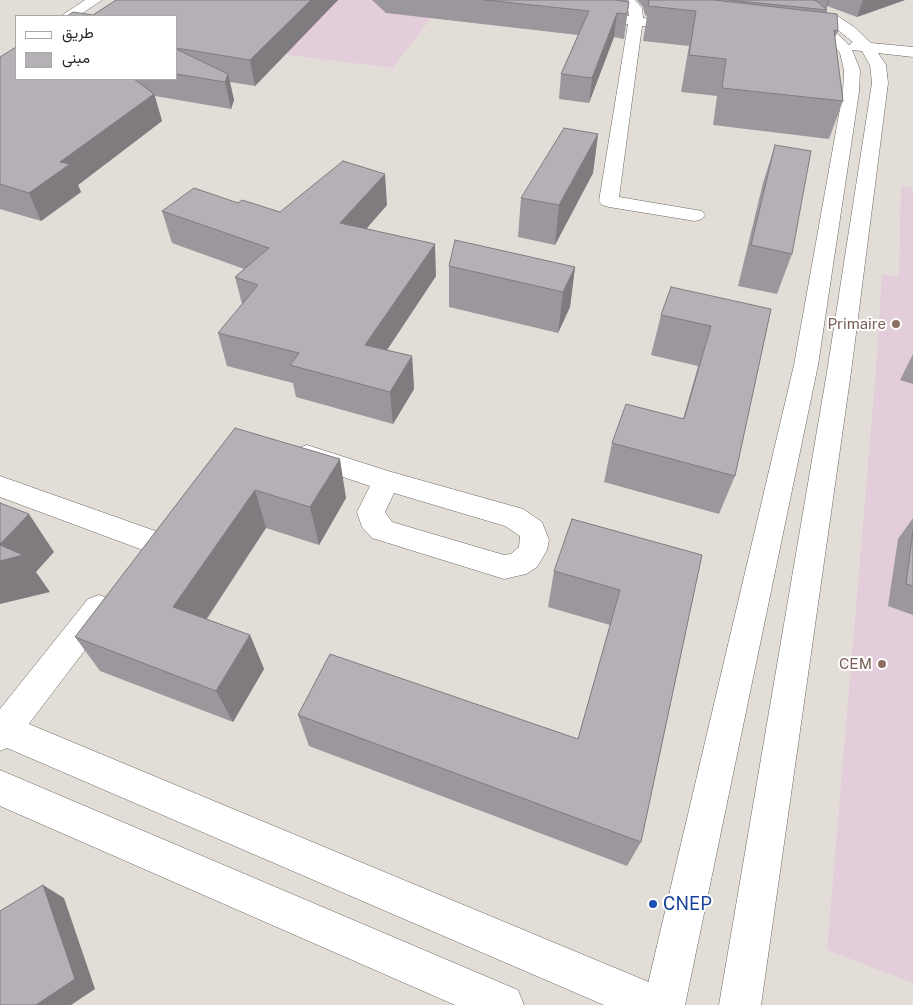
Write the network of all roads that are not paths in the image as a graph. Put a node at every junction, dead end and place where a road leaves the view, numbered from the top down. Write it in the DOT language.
graph roads {
  1 [pos="779,0"];
  2 [pos="798,0"];
  3 [pos="100,3"];
  4 [pos="579,11"];
  5 [pos="634,12"];
  6 [pos="70,15"];
  7 [pos="91,15"];
  8 [pos="695,24"];
  9 [pos="804,32"];
  10 [pos="845,42"];
  11 [pos="913,45"];
  12 [pos="913,52"];
  13 [pos="695,215"];
  14 [pos="278,445"];
  15 [pos="387,481"];
  16 [pos="0,486"];
  17 [pos="169,518"];
  18 [pos="151,541"];
  19 [pos="132,564"];
  20 [pos="114,588"];
  21 [pos="1,731"];
  22 [pos="0,788"];
  23 [pos="503,1005"];
  24 [pos="653,1005"];
  25 [pos="664,1005"];
  26 [pos="740,1005"];
  1 -- 10 [label="street"];
  2 -- 10 [label="street"];
  3 -- 6 [label="street"];
  3 -- 7 [label="street"];
  4 -- 5 [label="street"];
  5 -- 8 [label="street"];
  5 -- 13 [label="street"];
  9 -- 10 [label="street"];
  10 -- 11 [label="street"];
  10 -- 12 [label="street"];
  10 -- 25 [label="street"];
  10 -- 26 [label="street"];
  14 -- 15 [label="street"];
  15 -- 15 [label="street"];
  16 -- 18 [label="street"];
  17 -- 18 [label="street"];
  18 -- 19 [label="street"];
  20 -- 21 [label="street"];
  21 -- 24 [label="street"];
  22 -- 23 [label="street"];
}
